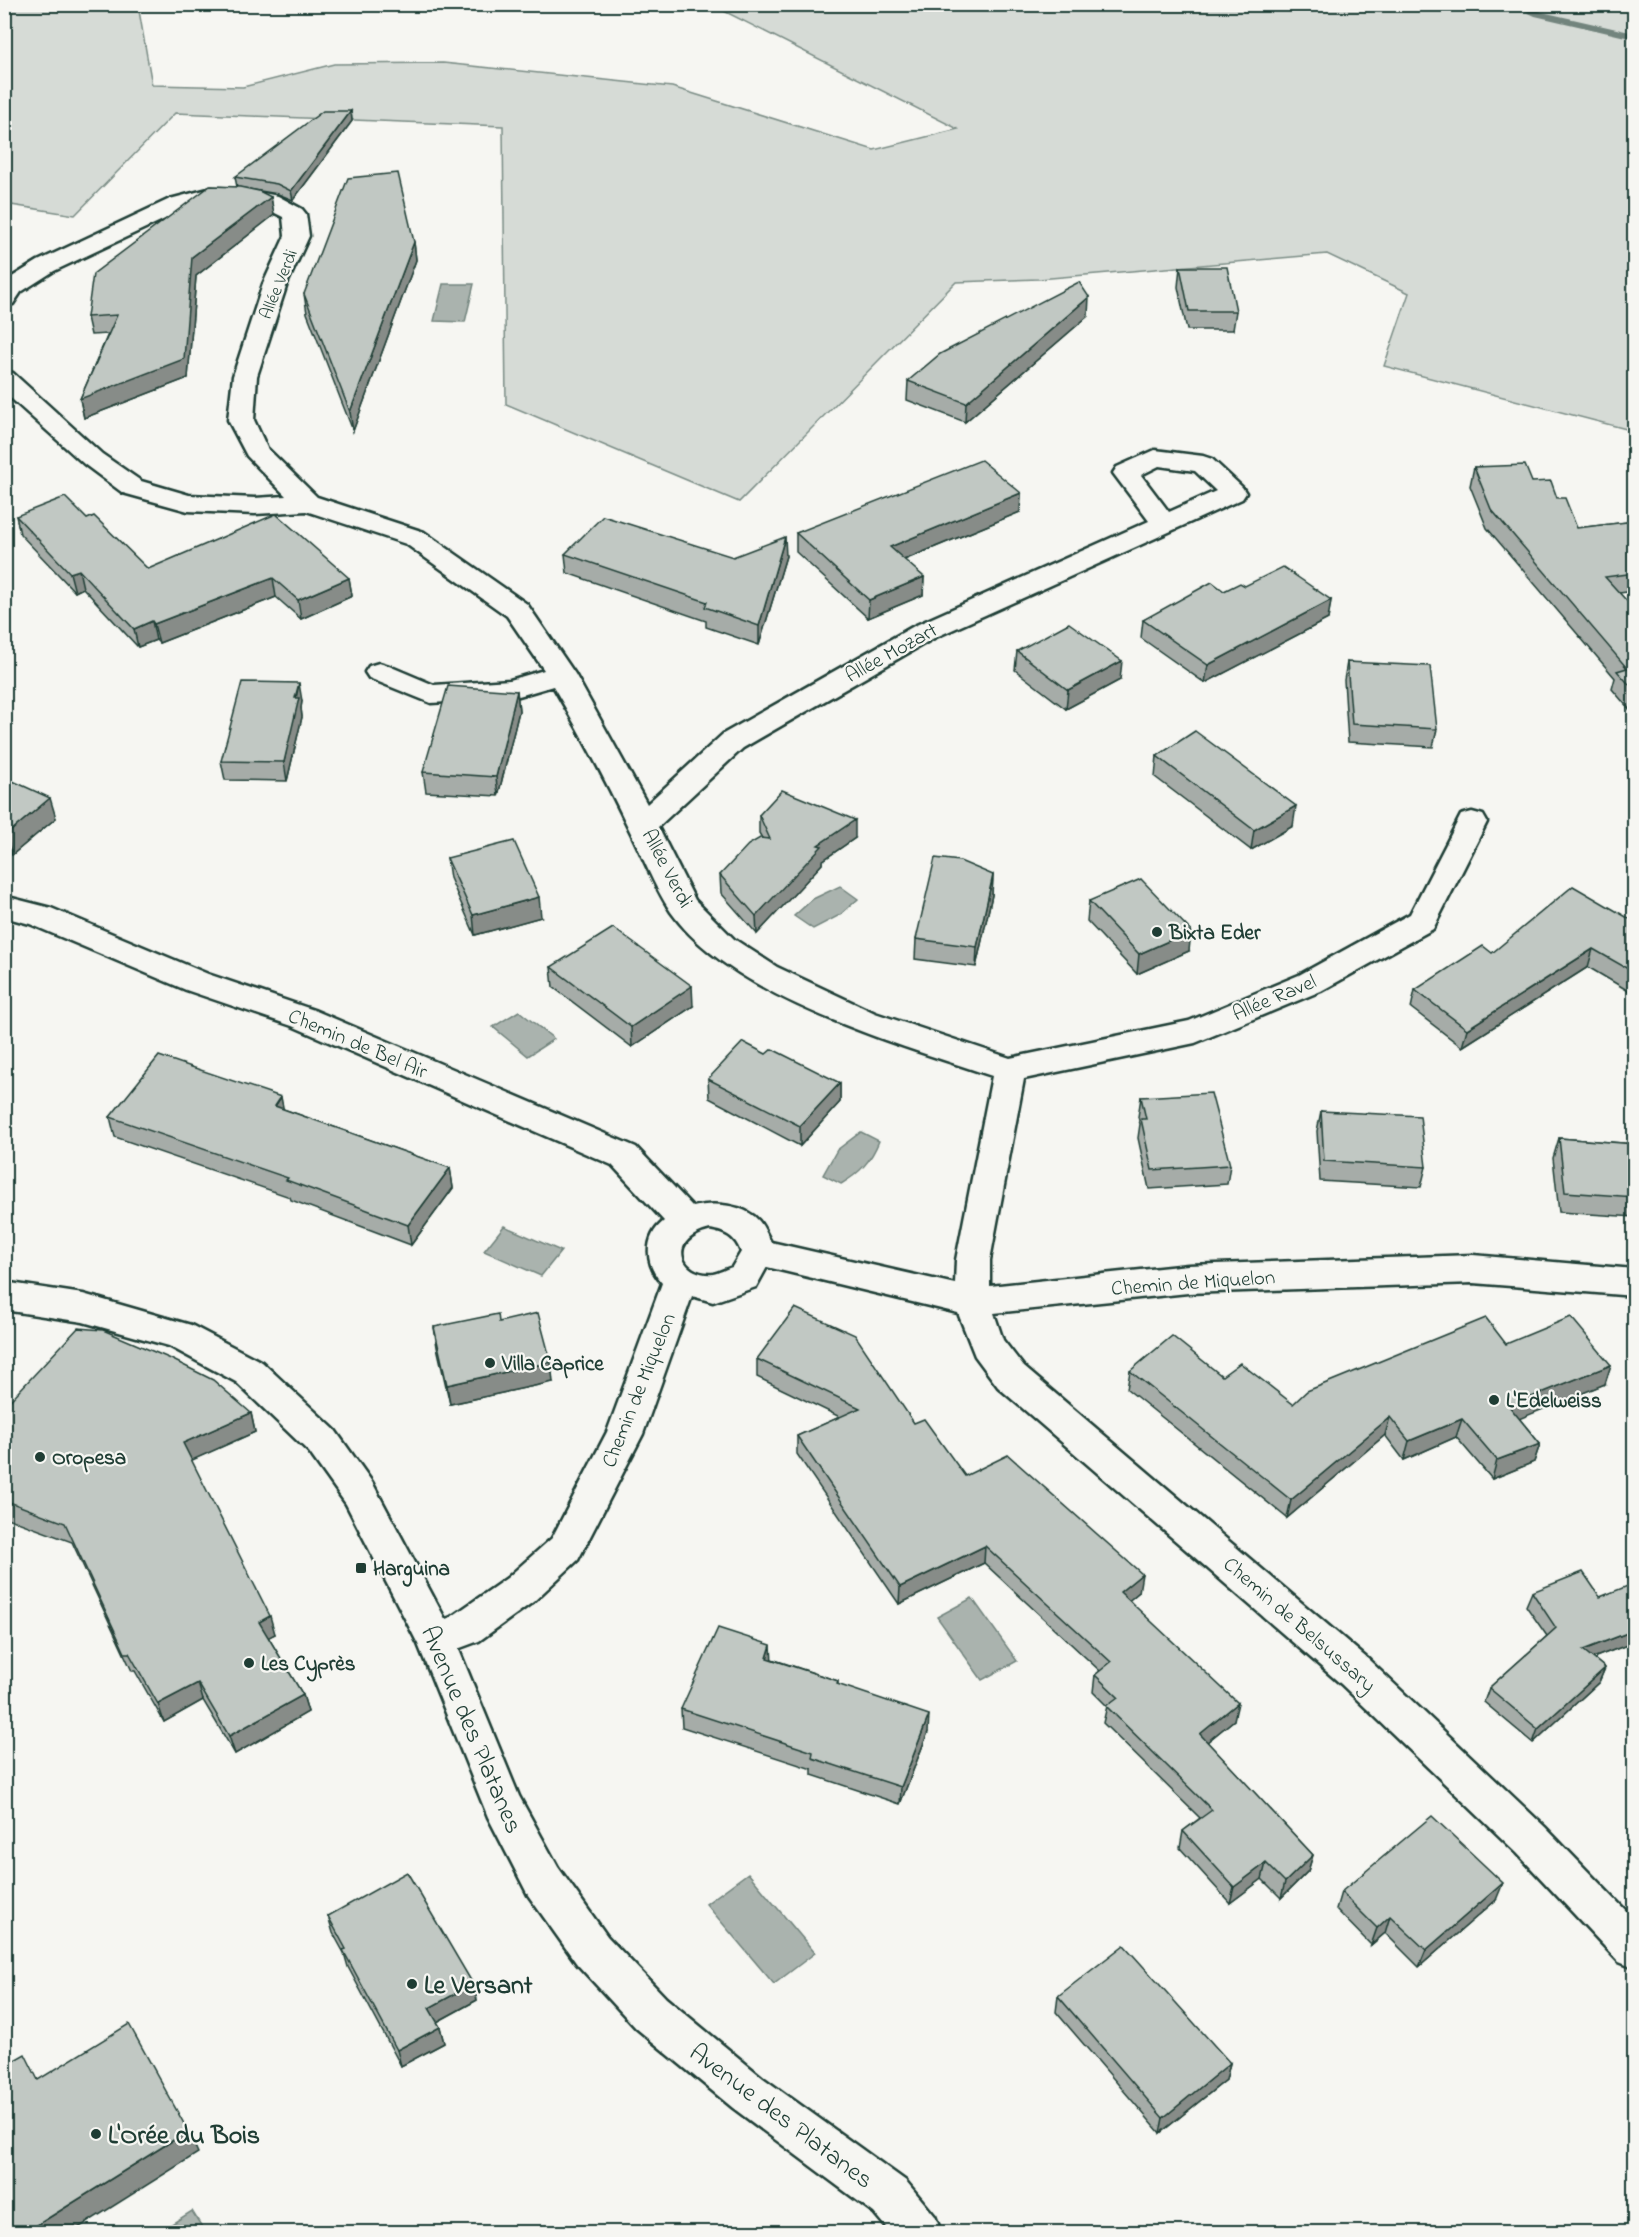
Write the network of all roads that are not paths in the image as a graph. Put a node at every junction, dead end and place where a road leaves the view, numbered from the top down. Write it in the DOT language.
graph roads {
  1 [pos="4,299"];
  2 [pos="4,378"];
  3 [pos="308,503"];
  4 [pos="1164,524"];
  5 [pos="378,672"];
  6 [pos="561,674"];
  7 [pos="1472,822"];
  8 [pos="644,823"];
  9 [pos="4,906"];
  10 [pos="1009,1070"];
  11 [pos="686,1222"];
  12 [pos="758,1252"];
  13 [pos="681,1280"];
  14 [pos="1635,1282"];
  15 [pos="4,1296"];
  16 [pos="972,1302"];
  17 [pos="436,1640"];
  18 [pos="1635,1948"];
  19 [pos="919,2232"];
  1 -- 3 [label="street, Allée Verdi"];
  2 -- 3 [label="street, Allée Verdi"];
  3 -- 6 [label="street, Allée Verdi"];
  4 -- 8 [label="street, Allée Mozart"];
  5 -- 6 [label="street"];
  6 -- 8 [label="street, Allée Verdi"];
  7 -- 10 [label="street, Allée Ravel"];
  8 -- 10 [label="street, Allée Verdi"];
  9 -- 11 [label="street, Chemin de Bel Air"];
  10 -- 16 [label="street"];
  11 -- 12 [label="street"];
  11 -- 13 [label="street"];
  12 -- 13 [label="street"];
  12 -- 16 [label="street, Chemin de Miquelon"];
  13 -- 17 [label="street, Chemin de Miquelon"];
  14 -- 16 [label="street, Chemin de Miquelon"];
  15 -- 17 [label="street, Avenue des Platanes"];
  16 -- 18 [label="street, Chemin de Belsussary"];
  17 -- 19 [label="street, Avenue des Platanes"];
}
